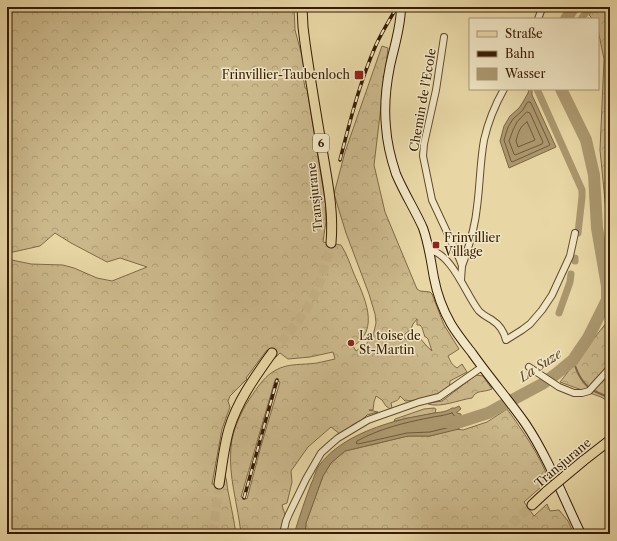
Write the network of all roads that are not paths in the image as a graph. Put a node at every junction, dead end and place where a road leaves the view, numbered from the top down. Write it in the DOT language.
graph roads {
  1 [pos="302,7"];
  2 [pos="401,7"];
  3 [pos="541,11"];
  4 [pos="538,18"];
  5 [pos="444,37"];
  6 [pos="503,90"];
  7 [pos="575,233"];
  8 [pos="331,242"];
  9 [pos="429,250"];
  10 [pos="462,266"];
  11 [pos="461,280"];
  12 [pos="272,353"];
  13 [pos="529,367"];
  14 [pos="610,368"];
  15 [pos="484,369"];
  16 [pos="610,440"];
  17 [pos="610,445"];
  18 [pos="583,461"];
  19 [pos="219,484"];
  20 [pos="534,504"];
  21 [pos="283,534"];
  22 [pos="581,534"];
  1 -- 8 [label="main road, Transjurane / 6"];
  2 -- 9 [label="main road"];
  3 -- 4 [label="street"];
  5 -- 10 [label="street, Chemin de l'Ecole"];
  6 -- 10 [label="street"];
  7 -- 11 [label="street"];
  9 -- 11 [label="street"];
  9 -- 15 [label="main road"];
  10 -- 11 [label="street, Chemin de l'Ecole"];
  12 -- 19 [label="main road"];
  13 -- 14 [label="street"];
  15 -- 21 [label="street"];
  15 -- 22 [label="main road"];
  16 -- 18 [label="main road, Transjurane"];
  17 -- 18 [label="main road"];
  18 -- 20 [label="main road, Transjurane, bridge"];
}
